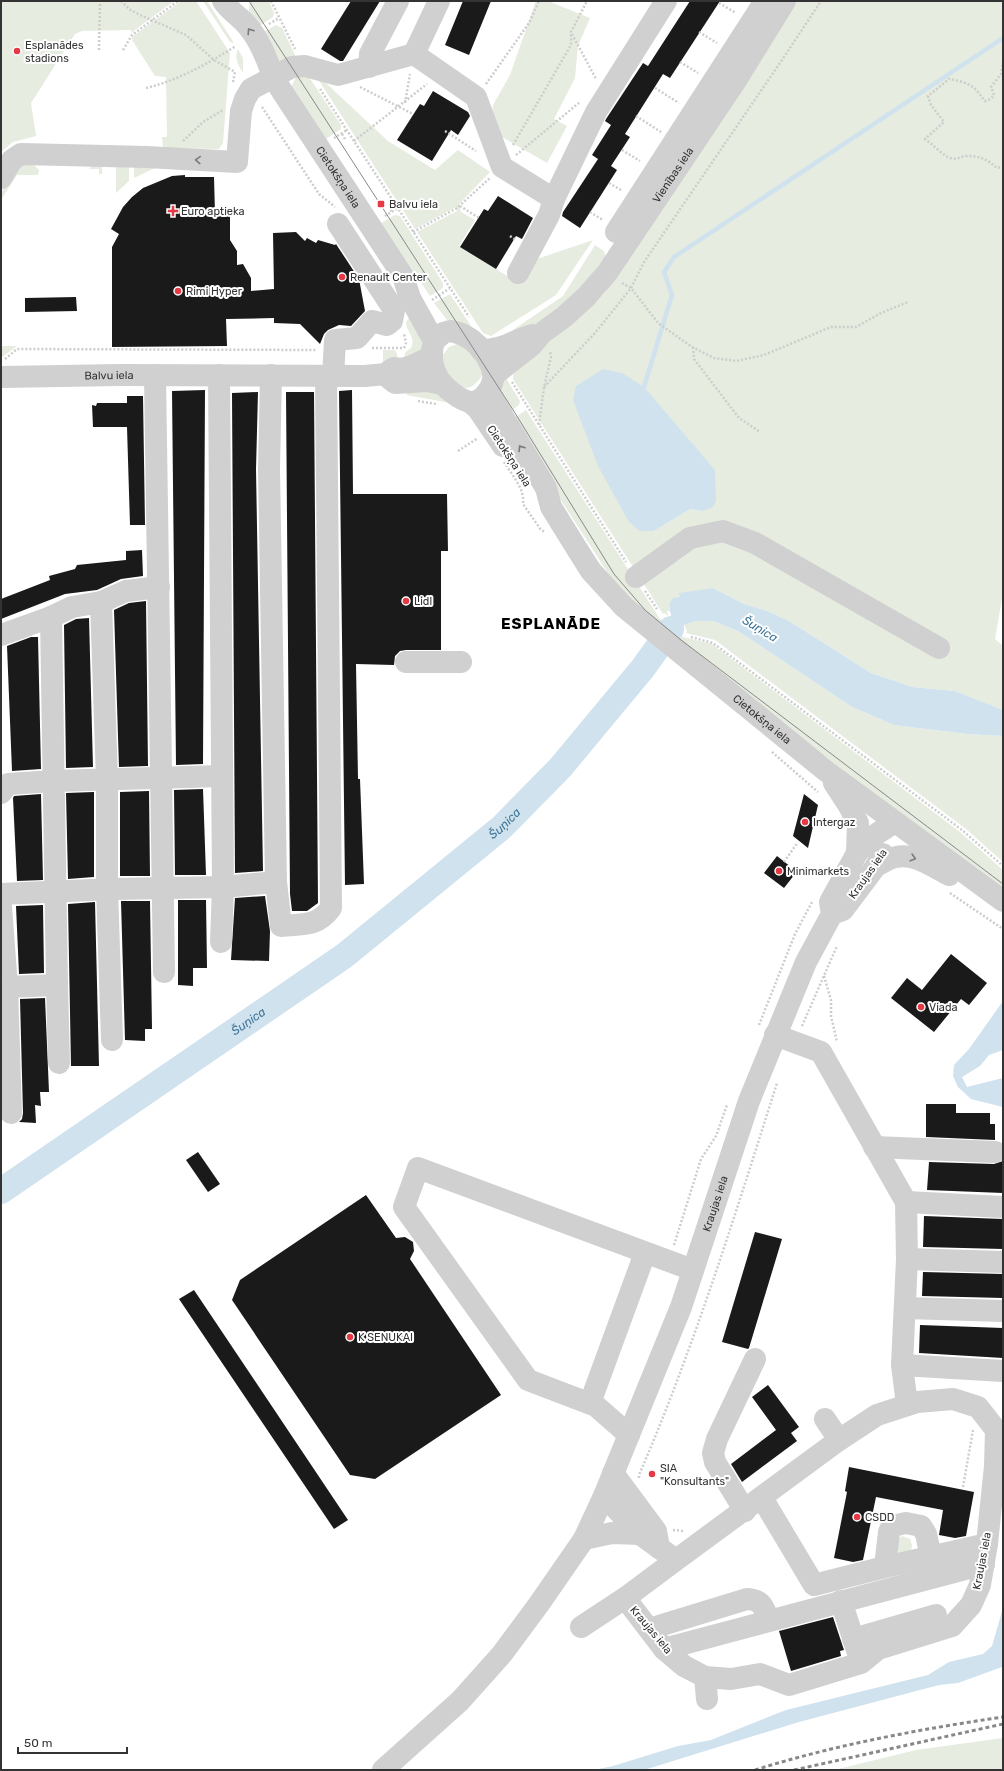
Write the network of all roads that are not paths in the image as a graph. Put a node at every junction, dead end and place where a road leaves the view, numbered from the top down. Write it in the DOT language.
graph roads {
  1 [pos="398,1"];
  2 [pos="439,1"];
  3 [pos="666,1"];
  4 [pos="765,1"];
  5 [pos="785,1"];
  6 [pos="230,4"];
  7 [pos="414,54"];
  8 [pos="369,67"];
  9 [pos="718,76"];
  10 [pos="274,79"];
  11 [pos="1,178"];
  12 [pos="554,199"];
  13 [pos="337,216"];
  14 [pos="518,273"];
  15 [pos="542,333"];
  16 [pos="438,343"];
  17 [pos="481,350"];
  18 [pos="384,374"];
  19 [pos="155,375"];
  20 [pos="219,375"];
  21 [pos="271,375"];
  22 [pos="1,377"];
  23 [pos="329,377"];
  24 [pos="442,384"];
  25 [pos="490,386"];
  26 [pos="636,577"];
  27 [pos="159,587"];
  28 [pos="100,602"];
  29 [pos="51,617"];
  30 [pos="1,635"];
  31 [pos="939,648"];
  32 [pos="406,662"];
  33 [pos="461,662"];
  34 [pos="826,771"];
  35 [pos="221,776"];
  36 [pos="161,778"];
  37 [pos="107,780"];
  38 [pos="53,781"];
  39 [pos="1,793"];
  40 [pos="895,822"];
  41 [pos="857,853"];
  42 [pos="876,866"];
  43 [pos="276,882"];
  44 [pos="222,887"];
  45 [pos="162,888"];
  46 [pos="107,889"];
  47 [pos="55,892"];
  48 [pos="1,894"];
  49 [pos="999,899"];
  50 [pos="1,906"];
  51 [pos="1,913"];
  52 [pos="832,914"];
  53 [pos="221,942"];
  54 [pos="164,972"];
  55 [pos="58,984"];
  56 [pos="7,987"];
  57 [pos="5,1030"];
  58 [pos="774,1035"];
  59 [pos="112,1040"];
  60 [pos="59,1063"];
  61 [pos="11,1113"];
  62 [pos="874,1147"];
  63 [pos="995,1152"];
  64 [pos="906,1202"];
  65 [pos="1003,1207"];
  66 [pos="645,1253"];
  67 [pos="906,1259"];
  68 [pos="1003,1262"];
  69 [pos="693,1270"];
  70 [pos="905,1308"];
  71 [pos="1003,1311"];
  72 [pos="755,1359"];
  73 [pos="902,1365"];
  74 [pos="1003,1371"];
  75 [pos="590,1403"];
  76 [pos="907,1405"];
  77 [pos="825,1419"];
  78 [pos="629,1435"];
  79 [pos="839,1440"];
  80 [pos="613,1473"];
  81 [pos="604,1496"];
  82 [pos="753,1504"];
  83 [pos="640,1534"];
  84 [pos="584,1539"];
  85 [pos="668,1546"];
  86 [pos="985,1554"];
  87 [pos="931,1557"];
  88 [pos="885,1567"];
  89 [pos="814,1585"];
  90 [pos="625,1598"];
  91 [pos="841,1601"];
  92 [pos="971,1605"];
  93 [pos="806,1611"];
  94 [pos="769,1620"];
  95 [pos="581,1627"];
  96 [pos="649,1629"];
  97 [pos="853,1639"];
  98 [pos="664,1649"];
  99 [pos="861,1663"];
  100 [pos="705,1677"];
  101 [pos="706,1700"];
  102 [pos="383,1770"];
  1 -- 8 [label="street"];
  2 -- 7 [label="street"];
  3 -- 12 [label="street"];
  4 -- 9 [label="street"];
  5 -- 9 [label="street, Vienības iela"];
  6 -- 10 [label="street, Cietokšņa iela"];
  7 -- 8 [label="street"];
  7 -- 12 [label="street"];
  8 -- 10 [label="street"];
  9 -- 15 [label="street, Vienības iela"];
  10 -- 11 [label="street, one-way"];
  10 -- 16 [label="street, Cietokšņa iela"];
  12 -- 14 [label="street"];
  13 -- 23 [label="street"];
  15 -- 17 [label="street, Vienības iela"];
  15 -- 25 [label="street, Vienības iela"];
  16 -- 17 [label="street"];
  16 -- 18 [label="street, Balvu iela"];
  16 -- 24 [label="street"];
  17 -- 25 [label="street"];
  18 -- 23 [label="street, Balvu iela"];
  18 -- 24 [label="street"];
  19 -- 20 [label="street, Balvu iela"];
  19 -- 22 [label="street, Balvu iela"];
  19 -- 27 [label="street"];
  20 -- 21 [label="street, Balvu iela"];
  20 -- 35 [label="street"];
  21 -- 23 [label="street, Balvu iela"];
  21 -- 43 [label="street"];
  23 -- 43 [label="street"];
  24 -- 25 [label="street"];
  25 -- 34 [label="street, Cietokšņa iela"];
  26 -- 31 [label="street"];
  27 -- 28 [label="street"];
  27 -- 36 [label="street"];
  28 -- 29 [label="street"];
  28 -- 37 [label="street"];
  29 -- 30 [label="street"];
  29 -- 38 [label="street"];
  32 -- 33 [label="street"];
  34 -- 40 [label="street, Cietokšņa iela"];
  34 -- 41 [label="street"];
  35 -- 36 [label="street"];
  35 -- 44 [label="street"];
  36 -- 37 [label="street"];
  36 -- 45 [label="street"];
  37 -- 38 [label="street"];
  37 -- 46 [label="street"];
  38 -- 39 [label="street"];
  38 -- 47 [label="street"];
  40 -- 41 [label="street, Kraujas iela"];
  40 -- 42 [label="street, Kraujas iela"];
  40 -- 49 [label="street, Cietokšņa iela"];
  41 -- 52 [label="street, Kraujas iela"];
  42 -- 49 [label="street, one-way"];
  42 -- 52 [label="street, Kraujas iela"];
  43 -- 44 [label="street"];
  44 -- 45 [label="street"];
  44 -- 53 [label="street"];
  45 -- 46 [label="street"];
  45 -- 54 [label="street"];
  46 -- 47 [label="street"];
  46 -- 59 [label="street"];
  47 -- 48 [label="street"];
  47 -- 55 [label="street"];
  50 -- 51 [label="street"];
  51 -- 56 [label="street"];
  52 -- 58 [label="street, Kraujas iela"];
  55 -- 56 [label="street"];
  55 -- 60 [label="street"];
  56 -- 57 [label="street"];
  57 -- 61 [label="street"];
  58 -- 62 [label="street"];
  58 -- 69 [label="street, Kraujas iela"];
  62 -- 63 [label="street"];
  62 -- 64 [label="street"];
  64 -- 65 [label="street"];
  64 -- 67 [label="street"];
  66 -- 69 [label="street"];
  66 -- 75 [label="street"];
  66 -- 75 [label="street"];
  67 -- 68 [label="street"];
  67 -- 70 [label="street"];
  69 -- 78 [label="street, Kraujas iela"];
  70 -- 71 [label="street"];
  70 -- 73 [label="street"];
  72 -- 82 [label="street"];
  73 -- 74 [label="street"];
  73 -- 76 [label="street"];
  75 -- 78 [label="street"];
  76 -- 79 [label="street, Kraujas iela"];
  76 -- 86 [label="street, Kraujas iela"];
  77 -- 79 [label="street"];
  78 -- 80 [label="street, Kraujas iela"];
  79 -- 82 [label="street, Kraujas iela"];
  80 -- 81 [label="street, Kraujas iela"];
  80 -- 85 [label="street"];
  81 -- 83 [label="street"];
  81 -- 84 [label="street, Kraujas iela"];
  82 -- 85 [label="street, Kraujas iela"];
  82 -- 89 [label="street"];
  83 -- 84 [label="street"];
  83 -- 85 [label="street"];
  84 -- 102 [label="street, Kraujas iela"];
  85 -- 90 [label="street, Kraujas iela"];
  86 -- 87 [label="street"];
  86 -- 91 [label="street"];
  86 -- 92 [label="street, Kraujas iela"];
  87 -- 88 [label="street"];
  87 -- 88 [label="street"];
  88 -- 89 [label="street"];
  89 -- 93 [label="street"];
  90 -- 95 [label="street"];
  90 -- 96 [label="street, Kraujas iela"];
  91 -- 93 [label="street"];
  91 -- 97 [label="street"];
  92 -- 97 [label="street"];
  92 -- 99 [label="street, Kraujas iela"];
  93 -- 94 [label="street"];
  94 -- 96 [label="street"];
  94 -- 98 [label="street"];
  96 -- 98 [label="street, Kraujas iela"];
  97 -- 99 [label="street"];
  98 -- 100 [label="street, Kraujas iela"];
  99 -- 100 [label="street, Kraujas iela"];
  100 -- 101 [label="street"];
}
